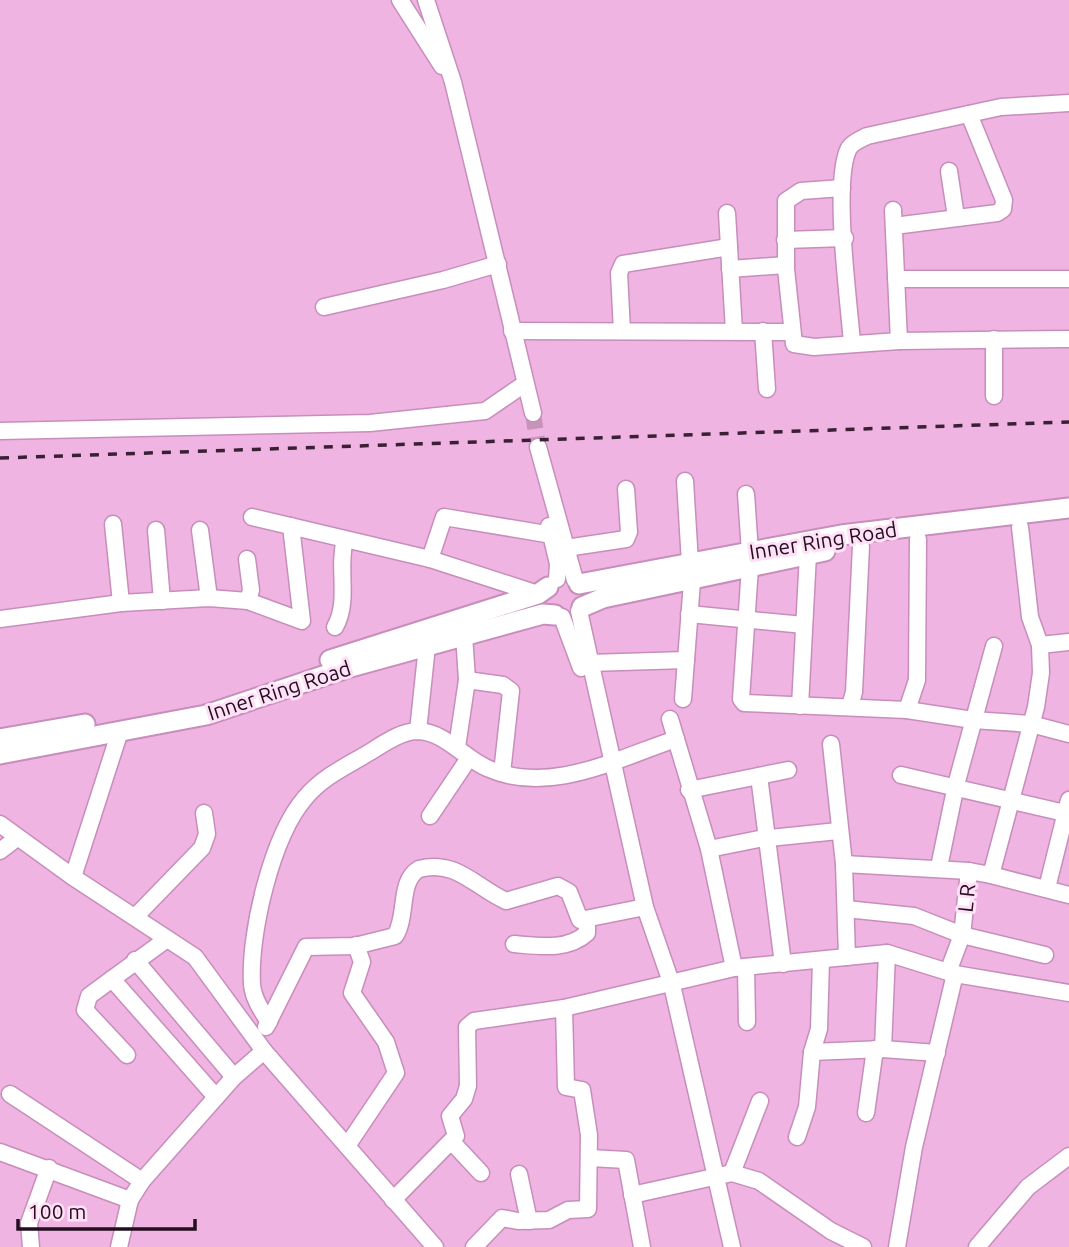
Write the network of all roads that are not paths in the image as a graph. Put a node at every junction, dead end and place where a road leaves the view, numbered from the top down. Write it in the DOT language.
graph roads {
  1 [pos="400,0"];
  2 [pos="426,0"];
  3 [pos="453,82"];
  4 [pos="1069,103"];
  5 [pos="969,114"];
  6 [pos="949,172"];
  7 [pos="842,188"];
  8 [pos="727,214"];
  9 [pos="956,217"];
  10 [pos="845,238"];
  11 [pos="785,240"];
  12 [pos="729,247"];
  13 [pos="786,265"];
  14 [pos="499,266"];
  15 [pos="730,269"];
  16 [pos="896,279"];
  17 [pos="1069,279"];
  18 [pos="324,307"];
  19 [pos="512,331"];
  20 [pos="622,331"];
  21 [pos="734,331"];
  22 [pos="762,331"];
  23 [pos="792,332"];
  24 [pos="995,339"];
  25 [pos="1069,339"];
  26 [pos="899,341"];
  27 [pos="852,343"];
  28 [pos="520,387"];
  29 [pos="766,389"];
  30 [pos="994,396"];
  31 [pos="0,431"];
  32 [pos="685,481"];
  33 [pos="626,489"];
  34 [pos="746,494"];
  35 [pos="1069,508"];
  36 [pos="252,517"];
  37 [pos="1069,522"];
  38 [pos="113,524"];
  39 [pos="291,526"];
  40 [pos="1020,527"];
  41 [pos="156,530"];
  42 [pos="200,530"];
  43 [pos="551,535"];
  44 [pos="918,539"];
  45 [pos="345,540"];
  46 [pos="861,545"];
  47 [pos="566,548"];
  48 [pos="808,554"];
  49 [pos="247,559"];
  50 [pos="430,559"];
  51 [pos="750,559"];
  52 [pos="691,573"];
  53 [pos="559,585"];
  54 [pos="209,598"];
  55 [pos="162,601"];
  56 [pos="248,601"];
  57 [pos="121,603"];
  58 [pos="570,613"];
  59 [pos="689,614"];
  60 [pos="0,619"];
  61 [pos="748,620"];
  62 [pos="804,625"];
  63 [pos="335,627"];
  64 [pos="464,635"];
  65 [pos="1069,642"];
  66 [pos="1040,645"];
  67 [pos="427,646"];
  68 [pos="993,646"];
  69 [pos="686,660"];
  70 [pos="589,663"];
  71 [pos="467,680"];
  72 [pos="683,699"];
  73 [pos="800,706"];
  74 [pos="850,706"];
  75 [pos="907,710"];
  76 [pos="670,719"];
  77 [pos="973,720"];
  78 [pos="1031,724"];
  79 [pos="120,731"];
  80 [pos="418,731"];
  81 [pos="1069,734"];
  82 [pos="0,739"];
  83 [pos="676,739"];
  84 [pos="831,744"];
  85 [pos="463,752"];
  86 [pos="0,754"];
  87 [pos="609,755"];
  88 [pos="788,770"];
  89 [pos="502,774"];
  90 [pos="901,775"];
  91 [pos="759,776"];
  92 [pos="956,785"];
  93 [pos="689,790"];
  94 [pos="1010,799"];
  95 [pos="1068,809"];
  96 [pos="204,813"];
  97 [pos="430,816"];
  98 [pos="0,824"];
  99 [pos="838,831"];
  100 [pos="17,838"];
  101 [pos="769,838"];
  102 [pos="709,849"];
  103 [pos="0,851"];
  104 [pos="844,864"];
  105 [pos="939,867"];
  106 [pos="969,871"];
  107 [pos="991,875"];
  108 [pos="73,877"];
  109 [pos="1046,888"];
  110 [pos="1069,895"];
  111 [pos="645,907"];
  112 [pos="846,909"];
  113 [pos="135,918"];
  114 [pos="587,920"];
  115 [pos="962,935"];
  116 [pos="167,939"];
  117 [pos="514,944"];
  118 [pos="356,945"];
  119 [pos="887,953"];
  120 [pos="1045,955"];
  121 [pos="847,957"];
  122 [pos="135,960"];
  123 [pos="821,961"];
  124 [pos="783,964"];
  125 [pos="740,968"];
  126 [pos="951,973"];
  127 [pos="111,979"];
  128 [pos="671,985"];
  129 [pos="1069,993"];
  130 [pos="564,1008"];
  131 [pos="269,1022"];
  132 [pos="747,1022"];
  133 [pos="262,1047"];
  134 [pos="879,1049"];
  135 [pos="812,1052"];
  136 [pos="937,1053"];
  137 [pos="127,1055"];
  138 [pos="234,1077"];
  139 [pos="10,1094"];
  140 [pos="216,1097"];
  141 [pos="760,1101"];
  142 [pos="866,1112"];
  143 [pos="797,1137"];
  144 [pos="452,1142"];
  145 [pos="347,1146"];
  146 [pos="0,1152"];
  147 [pos="1069,1156"];
  148 [pos="590,1158"];
  149 [pos="49,1168"];
  150 [pos="481,1173"];
  151 [pos="732,1173"];
  152 [pos="519,1174"];
  153 [pos="715,1175"];
  154 [pos="142,1181"];
  155 [pos="632,1195"];
  156 [pos="130,1200"];
  157 [pos="393,1200"];
  158 [pos="528,1221"];
  159 [pos="831,1231"];
  160 [pos="31,1247"];
  161 [pos="119,1247"];
  162 [pos="435,1247"];
  163 [pos="474,1247"];
  164 [pos="642,1247"];
  165 [pos="732,1247"];
  166 [pos="825,1247"];
  167 [pos="863,1247"];
  168 [pos="897,1247"];
  169 [pos="977,1247"];
  1 -- 3 [label="street"];
  2 -- 3 [label="street"];
  3 -- 14 [label="street"];
  4 -- 5 [label="street"];
  5 -- 7 [label="street"];
  5 -- 9 [label="street"];
  6 -- 9 [label="street"];
  7 -- 10 [label="street"];
  7 -- 11 [label="street"];
  8 -- 12 [label="street"];
  9 -- 16 [label="street"];
  10 -- 11 [label="street"];
  10 -- 27 [label="street"];
  11 -- 13 [label="street"];
  12 -- 15 [label="street"];
  12 -- 20 [label="street"];
  13 -- 15 [label="street"];
  13 -- 23 [label="street"];
  14 -- 18 [label="street"];
  14 -- 19 [label="street"];
  14 -- 28 [label="street"];
  15 -- 21 [label="street"];
  16 -- 17 [label="street"];
  16 -- 26 [label="street"];
  19 -- 20 [label="street"];
  19 -- 28 [label="street"];
  20 -- 21 [label="street"];
  21 -- 22 [label="street"];
  22 -- 23 [label="street"];
  22 -- 29 [label="street"];
  23 -- 27 [label="street"];
  24 -- 25 [label="street"];
  24 -- 26 [label="street"];
  24 -- 30 [label="street"];
  26 -- 27 [label="street"];
  28 -- 31 [label="street"];
  32 -- 52 [label="street"];
  33 -- 47 [label="street"];
  34 -- 51 [label="street"];
  35 -- 51 [label="main road, Inner Ring Road"];
  36 -- 39 [label="street"];
  37 -- 40 [label="main road, Inner Ring Road"];
  38 -- 57 [label="street"];
  39 -- 45 [label="street"];
  39 -- 56 [label="street"];
  40 -- 44 [label="main road, Inner Ring Road"];
  40 -- 66 [label="street, L R"];
  41 -- 55 [label="street"];
  42 -- 54 [label="street"];
  43 -- 47 [label="street"];
  43 -- 50 [label="street"];
  43 -- 53 [label="street"];
  44 -- 46 [label="main road, Inner Ring Road"];
  44 -- 75 [label="street"];
  45 -- 50 [label="street"];
  45 -- 63 [label="street"];
  46 -- 48 [label="main road, Inner Ring Road"];
  46 -- 74 [label="street"];
  47 -- 53 [label="street"];
  48 -- 51 [label="main road, Inner Ring Road"];
  48 -- 62 [label="street"];
  49 -- 56 [label="street"];
  50 -- 53 [label="street"];
  51 -- 52 [label="main road, Inner Ring Road"];
  51 -- 61 [label="street"];
  52 -- 53 [label="main road, Inner Ring Road"];
  52 -- 58 [label="main road, Inner Ring Road"];
  52 -- 59 [label="street"];
  53 -- 58 [label="main road"];
  53 -- 58 [label="main road"];
  53 -- 82 [label="main road, Inner Ring Road"];
  54 -- 55 [label="street"];
  54 -- 56 [label="street"];
  55 -- 57 [label="street"];
  57 -- 60 [label="street"];
  58 -- 64 [label="main road, Inner Ring Road"];
  58 -- 70 [label="street"];
  58 -- 87 [label="street"];
  59 -- 61 [label="street"];
  59 -- 69 [label="street"];
  61 -- 62 [label="street"];
  61 -- 73 [label="street"];
  62 -- 73 [label="street"];
  64 -- 67 [label="main road, Inner Ring Road"];
  64 -- 71 [label="street"];
  65 -- 66 [label="street"];
  66 -- 78 [label="street, L R"];
  67 -- 79 [label="main road, Inner Ring Road"];
  67 -- 80 [label="street"];
  68 -- 77 [label="street"];
  69 -- 70 [label="street"];
  69 -- 72 [label="street"];
  70 -- 87 [label="street"];
  71 -- 85 [label="street"];
  71 -- 89 [label="street"];
  73 -- 74 [label="street"];
  74 -- 75 [label="street"];
  75 -- 77 [label="street"];
  76 -- 83 [label="street"];
  77 -- 78 [label="street"];
  77 -- 92 [label="street"];
  78 -- 81 [label="street"];
  78 -- 94 [label="street, L R"];
  79 -- 86 [label="main road, Inner Ring Road"];
  79 -- 108 [label="street"];
  80 -- 85 [label="street"];
  80 -- 131 [label="street"];
  83 -- 87 [label="street"];
  83 -- 93 [label="street"];
  84 -- 99 [label="street"];
  85 -- 89 [label="street"];
  85 -- 97 [label="street"];
  87 -- 89 [label="street"];
  87 -- 111 [label="street"];
  88 -- 91 [label="street"];
  90 -- 92 [label="street"];
  91 -- 93 [label="street"];
  91 -- 101 [label="street"];
  92 -- 94 [label="street"];
  92 -- 105 [label="street"];
  93 -- 102 [label="street"];
  94 -- 95 [label="street"];
  94 -- 107 [label="street, L R"];
  95 -- 109 [label="street"];
  96 -- 113 [label="street"];
  98 -- 100 [label="street"];
  99 -- 101 [label="street"];
  99 -- 104 [label="street"];
  100 -- 103 [label="street"];
  100 -- 108 [label="street"];
  101 -- 102 [label="street"];
  101 -- 124 [label="street"];
  102 -- 125 [label="street"];
  104 -- 105 [label="street"];
  104 -- 112 [label="street"];
  105 -- 106 [label="street"];
  106 -- 107 [label="street, L R"];
  106 -- 115 [label="street, L R"];
  107 -- 109 [label="street"];
  108 -- 113 [label="street"];
  109 -- 110 [label="street"];
  111 -- 114 [label="street"];
  111 -- 128 [label="street"];
  112 -- 115 [label="street"];
  112 -- 121 [label="street"];
  113 -- 116 [label="street"];
  114 -- 117 [label="street"];
  114 -- 118 [label="street"];
  115 -- 120 [label="street"];
  115 -- 126 [label="street, L R"];
  116 -- 122 [label="street"];
  116 -- 133 [label="street"];
  118 -- 131 [label="street"];
  118 -- 145 [label="street"];
  119 -- 121 [label="street"];
  119 -- 126 [label="street"];
  119 -- 134 [label="street"];
  121 -- 123 [label="street"];
  122 -- 127 [label="street"];
  122 -- 138 [label="street"];
  123 -- 124 [label="street"];
  123 -- 135 [label="street"];
  124 -- 125 [label="street"];
  125 -- 128 [label="street"];
  125 -- 132 [label="street"];
  126 -- 129 [label="street"];
  126 -- 136 [label="street, L R"];
  127 -- 137 [label="street"];
  127 -- 140 [label="street"];
  128 -- 130 [label="street"];
  128 -- 153 [label="street"];
  130 -- 144 [label="street"];
  130 -- 148 [label="street"];
  131 -- 133 [label="street"];
  133 -- 138 [label="street"];
  133 -- 145 [label="street"];
  134 -- 135 [label="street"];
  134 -- 136 [label="street"];
  134 -- 142 [label="street"];
  135 -- 143 [label="street"];
  136 -- 168 [label="street, L R"];
  138 -- 140 [label="street"];
  139 -- 154 [label="street"];
  140 -- 154 [label="street"];
  141 -- 151 [label="street"];
  144 -- 150 [label="street"];
  144 -- 157 [label="street"];
  145 -- 157 [label="street"];
  146 -- 149 [label="street"];
  147 -- 169 [label="street"];
  148 -- 155 [label="street"];
  148 -- 158 [label="street"];
  149 -- 156 [label="street"];
  149 -- 160 [label="street"];
  151 -- 153 [label="street"];
  151 -- 159 [label="street"];
  152 -- 158 [label="street"];
  153 -- 155 [label="street"];
  153 -- 165 [label="street"];
  154 -- 156 [label="street"];
  155 -- 164 [label="street"];
  156 -- 161 [label="street"];
  157 -- 162 [label="street"];
  158 -- 163 [label="street"];
  159 -- 166 [label="street"];
  159 -- 167 [label="street"];
}
